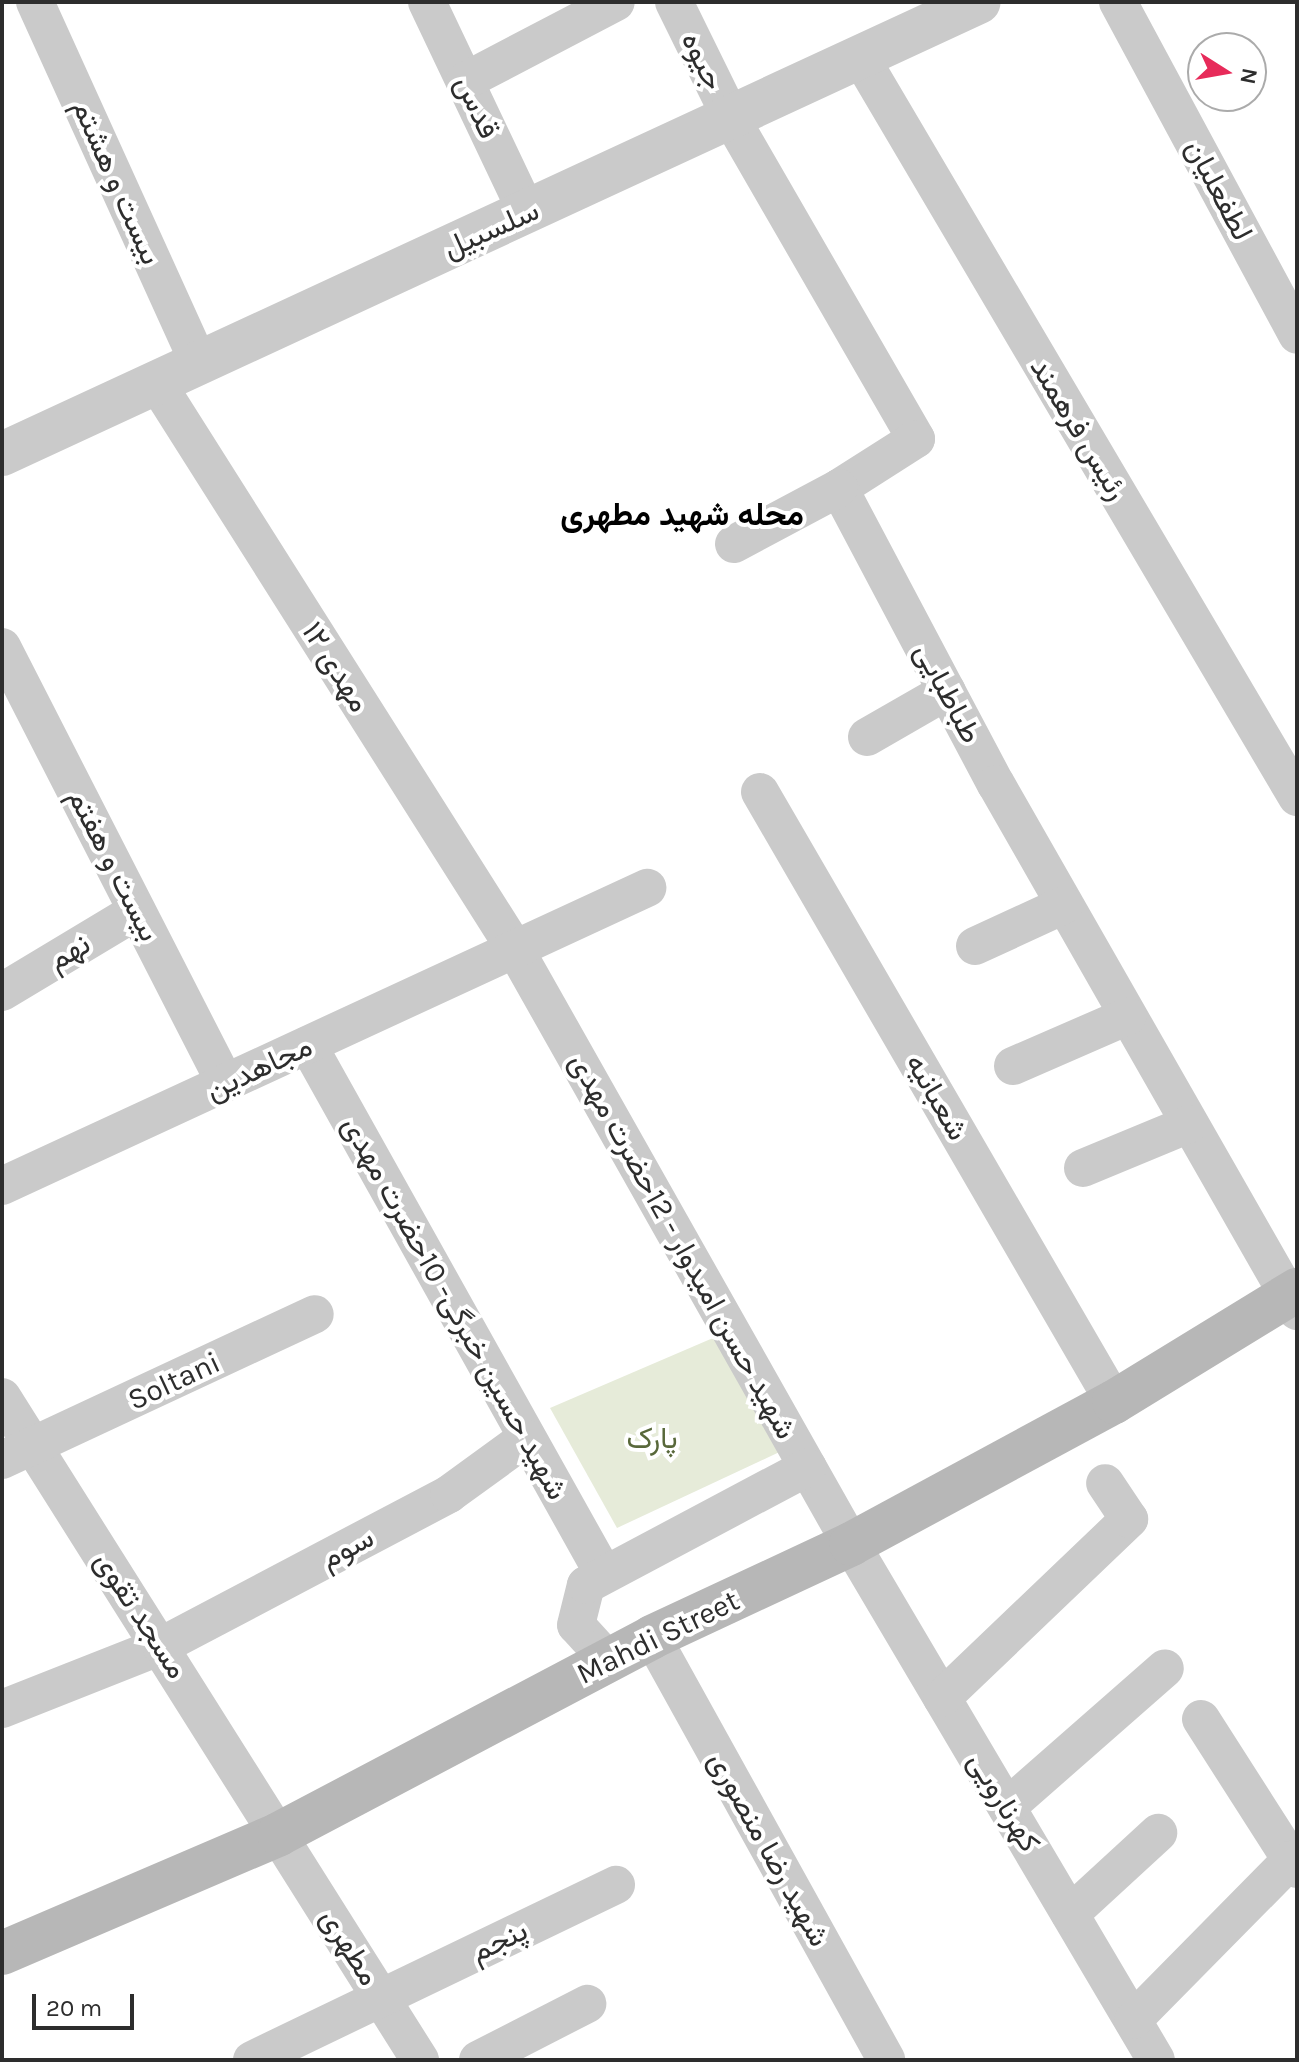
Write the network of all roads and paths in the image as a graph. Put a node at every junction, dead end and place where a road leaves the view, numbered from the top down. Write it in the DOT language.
graph roads {
  1 [pos="35,2"];
  2 [pos="427,2"];
  3 [pos="616,2"];
  4 [pos="674,2"];
  5 [pos="1118,2"];
  6 [pos="973,3"];
  7 [pos="862,60"];
  8 [pos="465,81"];
  9 [pos="732,120"];
  10 [pos="527,213"];
  11 [pos="1297,335"];
  12 [pos="199,363"];
  13 [pos="158,385"];
  14 [pos="2,454"];
  15 [pos="839,488"];
  16 [pos="734,544"];
  17 [pos="2,647"];
  18 [pos="947,691"];
  19 [pos="16,709"];
  20 [pos="867,737"];
  21 [pos="760,792"];
  22 [pos="1297,797"];
  23 [pos="647,888"];
  24 [pos="1064,905"];
  25 [pos="137,911"];
  26 [pos="975,946"];
  27 [pos="515,949"];
  28 [pos="2,992"];
  29 [pos="1128,1016"];
  30 [pos="308,1045"];
  31 [pos="1013,1066"];
  32 [pos="225,1083"];
  33 [pos="1189,1124"];
  34 [pos="1083,1168"];
  35 [pos="2,1186"];
  36 [pos="1294,1299"];
  37 [pos="315,1314"];
  38 [pos="2,1397"];
  39 [pos="1114,1402"];
  40 [pos="526,1438"];
  41 [pos="17,1454"];
  42 [pos="808,1467"];
  43 [pos="1105,1483"];
  44 [pos="851,1544"];
  45 [pos="602,1571"];
  46 [pos="652,1637"];
  47 [pos="161,1646"];
  48 [pos="608,1660"];
  49 [pos="1165,1668"];
  50 [pos="942,1698"];
  51 [pos="2,1709"];
  52 [pos="1201,1719"];
  53 [pos="1007,1807"];
  54 [pos="1158,1833"];
  55 [pos="279,1834"];
  56 [pos="1294,1864"];
  57 [pos="616,1885"];
  58 [pos="1070,1914"];
  59 [pos="2,1953"];
  60 [pos="382,1998"];
  61 [pos="587,2004"];
  62 [pos="1133,2020"];
  63 [pos="252,2060"];
  64 [pos="420,2060"];
  65 [pos="478,2060"];
  66 [pos="886,2060"];
  67 [pos="1156,2060"];
  1 -- 12 [label="street, بیست و هشتم"];
  2 -- 8 [label="street, قدس"];
  3 -- 8 [label="street"];
  4 -- 9 [label="street, جیوه"];
  5 -- 11 [label="street, لطفعلیان"];
  6 -- 7 [label="street, سلسبیل"];
  7 -- 9 [label="street, سلسبیل"];
  7 -- 22 [label="street, رئیس فرهمند"];
  8 -- 10 [label="street, قدس"];
  9 -- 10 [label="street, سلسبیل"];
  9 -- 15 [label="street"];
  10 -- 12 [label="street, سلسبیل"];
  12 -- 13 [label="street, سلسبیل"];
  13 -- 14 [label="street, سلسبیل"];
  13 -- 27 [label="street, مهدی ۱۲"];
  15 -- 16 [label="street"];
  15 -- 18 [label="street, طباطبایی"];
  17 -- 19 [label="street, بیست و هفتم"];
  18 -- 20 [label="street"];
  18 -- 24 [label="street, طباطبایی"];
  19 -- 25 [label="street, بیست و هفتم"];
  21 -- 39 [label="street, شعبانیه"];
  23 -- 27 [label="street, مجاهدین"];
  24 -- 26 [label="street"];
  24 -- 29 [label="street, طباطبایی"];
  25 -- 28 [label="street, نهم"];
  25 -- 32 [label="street, بیست و هفتم"];
  27 -- 30 [label="street, مجاهدین"];
  27 -- 42 [label="street, شهید حسن امیدوار - 12حضرت مهدی"];
  29 -- 31 [label="street"];
  29 -- 33 [label="street, طباطبایی"];
  30 -- 32 [label="street, مجاهدین"];
  30 -- 40 [label="street, شهید حسین خبرگی- 10حضرت مهدی"];
  32 -- 35 [label="street, مجاهدین"];
  33 -- 34 [label="street"];
  33 -- 36 [label="street, طباطبایی"];
  36 -- 39 [label="main road, Mahdi Street"];
  37 -- 41 [label="street, Soltani"];
  38 -- 41 [label="street, مسجد تقوی"];
  39 -- 44 [label="main road, Mahdi Street"];
  40 -- 45 [label="street, شهید حسین خبرگی- 10حضرت مهدی"];
  40 -- 47 [label="street, سوم"];
  41 -- 47 [label="street, مسجد تقوی"];
  42 -- 44 [label="street, شهید حسن امیدوار - 12حضرت مهدی"];
  42 -- 45 [label="street"];
  43 -- 50 [label="street"];
  44 -- 46 [label="main road, Mahdi Street"];
  44 -- 50 [label="street, کهرنارویی"];
  45 -- 48 [label="street"];
  46 -- 48 [label="main road, Mahdi Street"];
  46 -- 66 [label="street, شهید رضا منصوری"];
  47 -- 51 [label="street, سوم"];
  47 -- 55 [label="street, مسجد تقوی"];
  48 -- 55 [label="main road, Mahdi Street"];
  49 -- 53 [label="street"];
  50 -- 53 [label="street, کهرنارویی"];
  52 -- 56 [label="street"];
  53 -- 58 [label="street, کهرنارویی"];
  54 -- 58 [label="street"];
  55 -- 59 [label="main road, Mahdi Street"];
  55 -- 60 [label="street, مطهری"];
  56 -- 62 [label="street"];
  57 -- 60 [label="street, پنجم"];
  58 -- 62 [label="street, کهرنارویی"];
  60 -- 63 [label="street, پنجم"];
  60 -- 64 [label="street, مطهری"];
  61 -- 65 [label="street"];
  62 -- 67 [label="street, کهرنارویی"];
}
